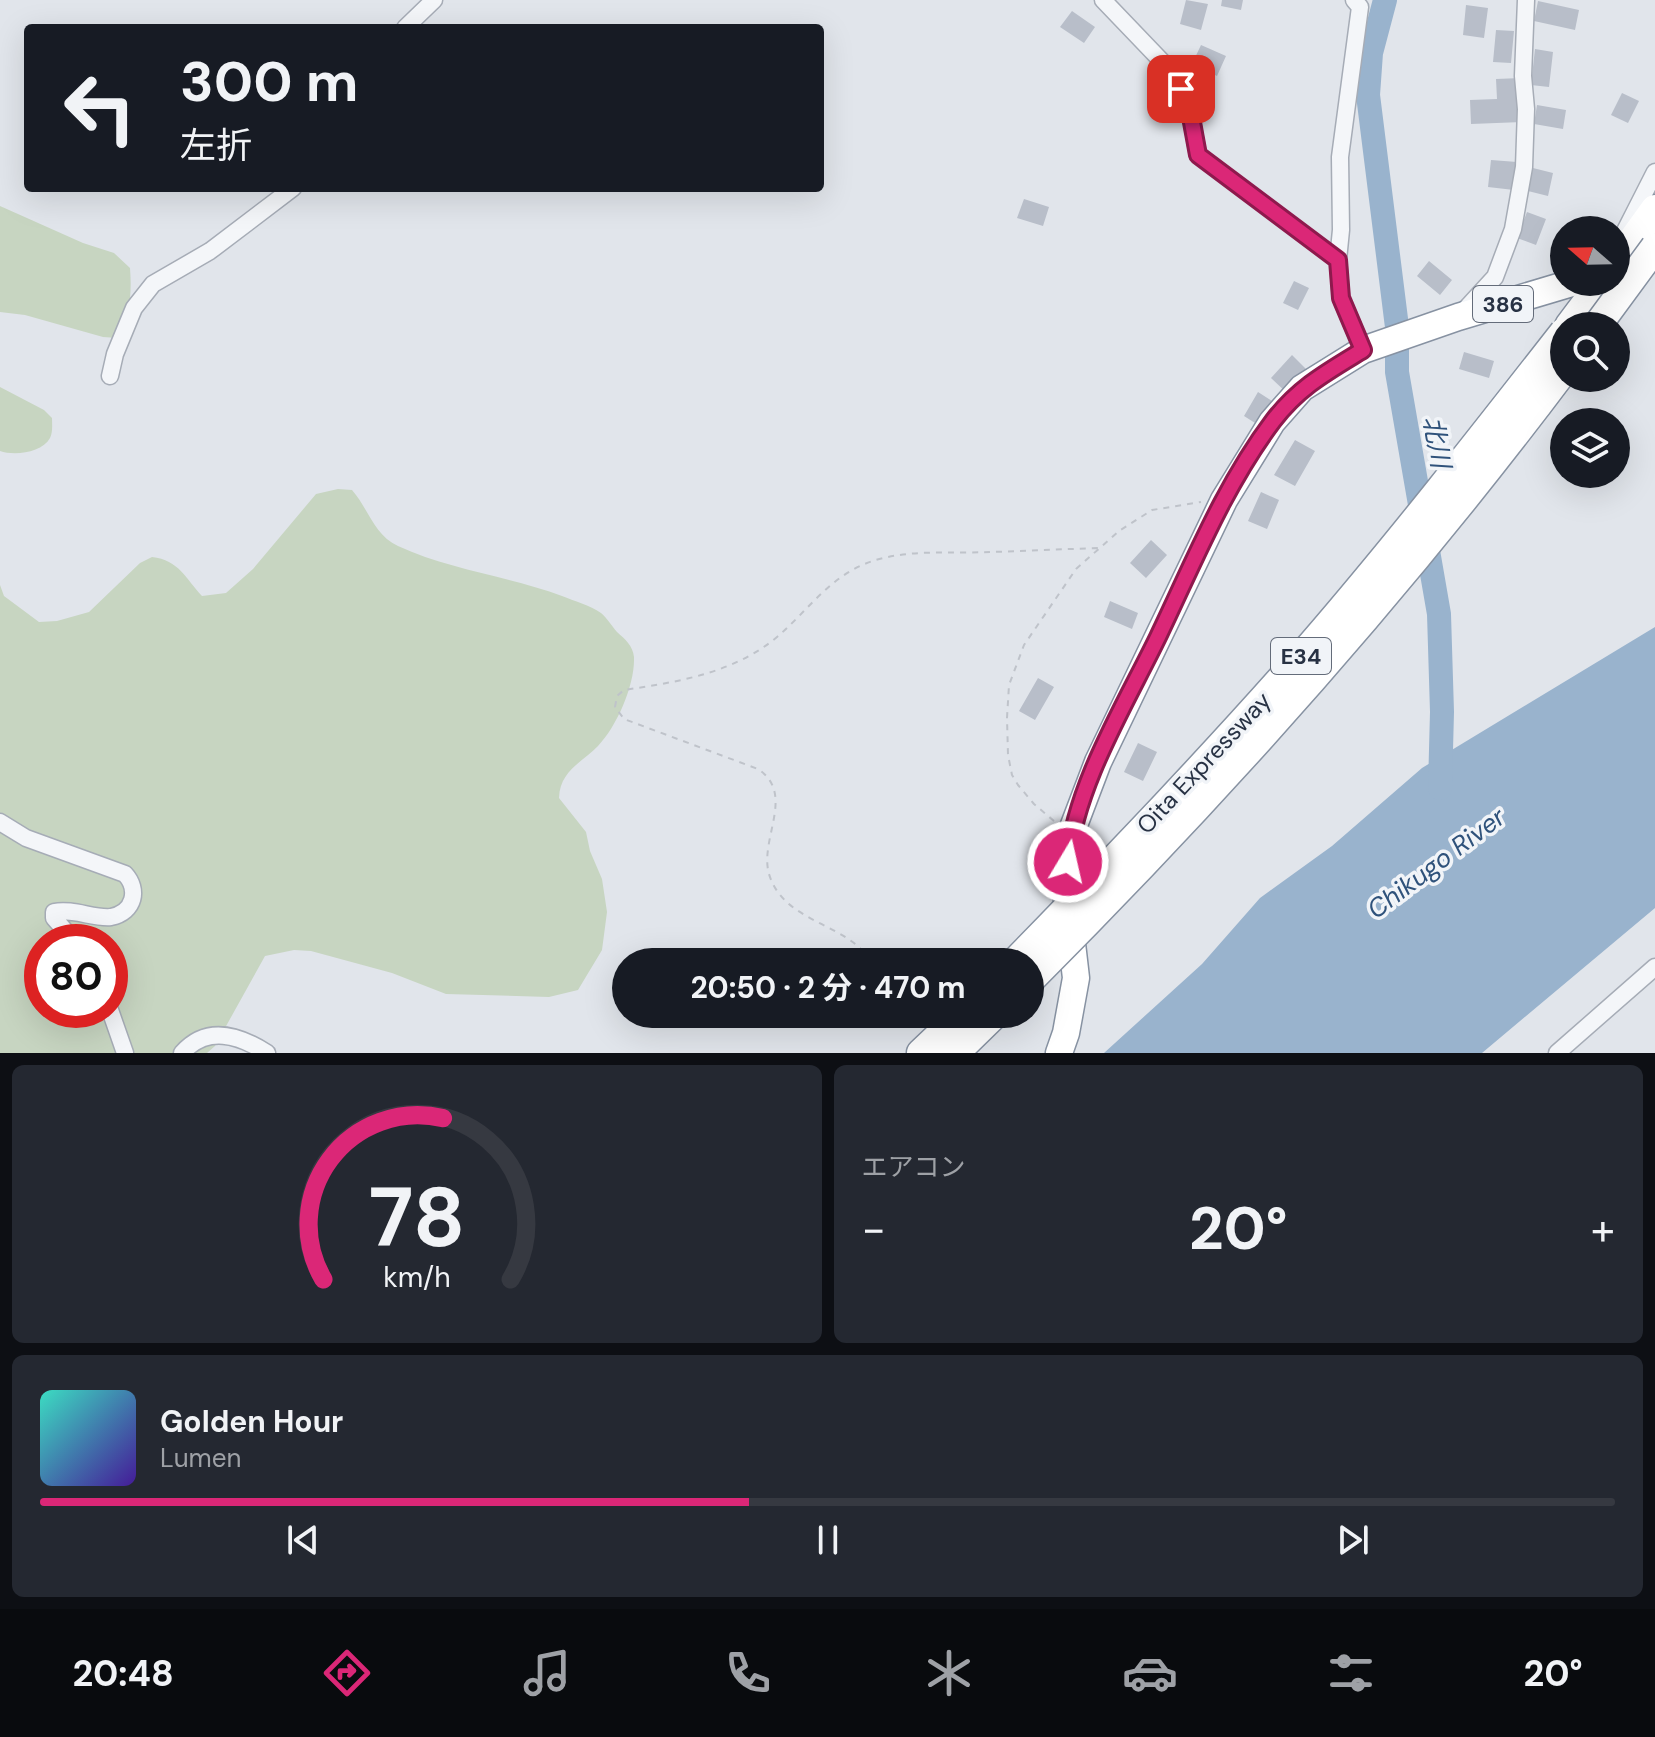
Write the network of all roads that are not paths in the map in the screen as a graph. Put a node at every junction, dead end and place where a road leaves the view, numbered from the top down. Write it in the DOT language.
graph roads {
  1 [pos="434,0"];
  2 [pos="1103,0"];
  3 [pos="1354,0"];
  4 [pos="1526,0"];
  5 [pos="409,24"];
  6 [pos="1655,172"];
  7 [pos="288,192"];
  8 [pos="1655,209"];
  9 [pos="1630,223"];
  10 [pos="1630,244"];
  11 [pos="1652,257"];
  12 [pos="1338,260"];
  13 [pos="1630,264"];
  14 [pos="1550,289"];
  15 [pos="1608,312"];
  16 [pos="1458,317"];
  17 [pos="1368,348"];
  18 [pos="1550,350"];
  19 [pos="110,376"];
  20 [pos="1550,388"];
  21 [pos="0,822"];
  22 [pos="59,924"];
  23 [pos="1028,948"];
  24 [pos="1044,966"];
  25 [pos="1655,967"];
  26 [pos="116,1028"];
  27 [pos="947,1028"];
  28 [pos="981,1028"];
  29 [pos="125,1053"];
  30 [pos="182,1053"];
  31 [pos="267,1053"];
  32 [pos="921,1053"];
  33 [pos="955,1053"];
  34 [pos="1059,1053"];
  35 [pos="1557,1053"];
  1 -- 5 [label="street"];
  2 -- 12 [label="street"];
  3 -- 12 [label="street"];
  4 -- 16 [label="street"];
  6 -- 9 [label="street"];
  7 -- 19 [label="street"];
  8 -- 10 [label="highway"];
  11 -- 13 [label="highway"];
  11 -- 15 [label="highway, bridge"];
  12 -- 17 [label="street"];
  14 -- 16 [label="highway, 386"];
  16 -- 17 [label="highway, 386"];
  17 -- 34 [label="highway, 386"];
  18 -- 23 [label="highway, Oita Expressway / E34, bridge"];
  20 -- 24 [label="highway, Oita Expressway / E34, bridge"];
  21 -- 22 [label="street"];
  25 -- 35 [label="street"];
  26 -- 29 [label="street"];
  27 -- 32 [label="highway"];
  28 -- 33 [label="highway"];
  30 -- 31 [label="street"];
}
